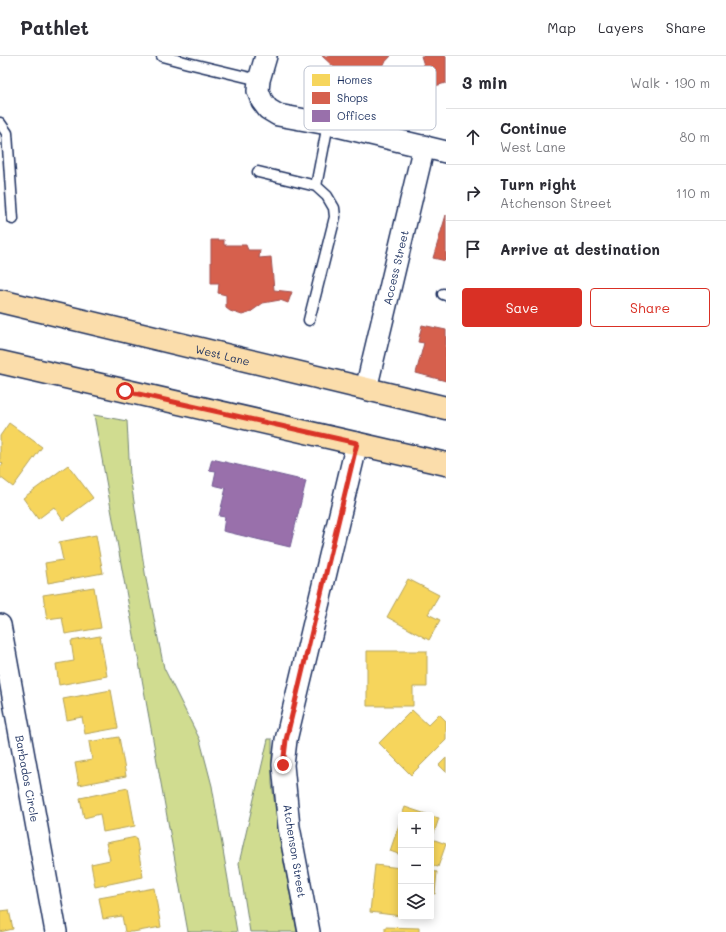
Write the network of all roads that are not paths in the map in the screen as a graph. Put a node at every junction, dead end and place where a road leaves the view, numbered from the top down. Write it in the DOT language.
graph roads {
  1 [pos="162,56"];
  2 [pos="266,56"];
  3 [pos="259,85"];
  4 [pos="304,119"];
  5 [pos="0,123"];
  6 [pos="327,130"];
  7 [pos="354,130"];
  8 [pos="424,146"];
  9 [pos="446,152"];
  10 [pos="258,172"];
  11 [pos="316,186"];
  12 [pos="13,219"];
  13 [pos="0,300"];
  14 [pos="310,320"];
  15 [pos="0,362"];
  16 [pos="366,389"];
  17 [pos="446,408"];
  18 [pos="357,443"];
  19 [pos="446,464"];
  20 [pos="0,625"];
  21 [pos="56,932"];
  22 [pos="308,932"];
  1 -- 3 [label="lane"];
  2 -- 3 [label="street"];
  3 -- 4 [label="street"];
  5 -- 12 [label="lane"];
  6 -- 11 [label="lane"];
  7 -- 8 [label="street"];
  8 -- 9 [label="street"];
  8 -- 16 [label="street, Access Street"];
  10 -- 11 [label="lane"];
  11 -- 14 [label="lane"];
  13 -- 16 [label="main road, West Lane"];
  15 -- 18 [label="main road"];
  16 -- 17 [label="main road, West Lane"];
  18 -- 19 [label="main road"];
  18 -- 22 [label="street, Atchenson Street"];
  20 -- 21 [label="street, Barbados Circle"];
}
